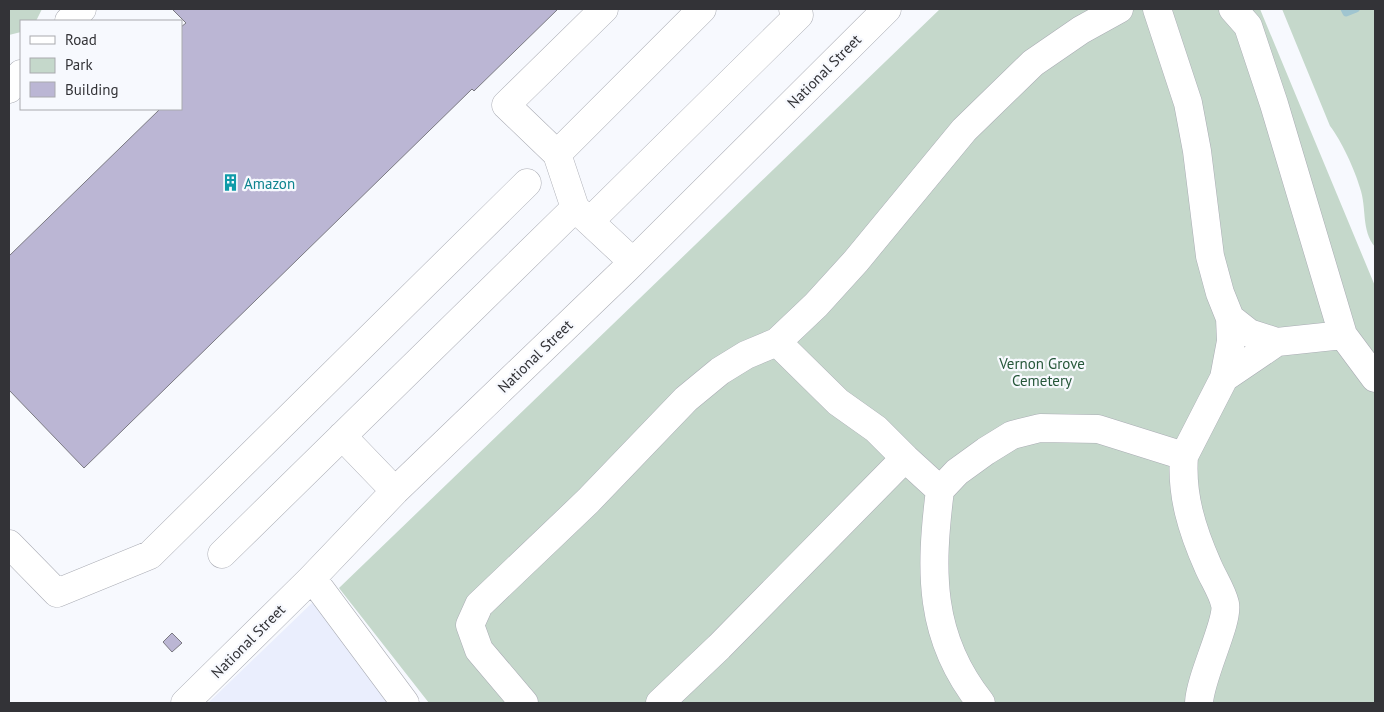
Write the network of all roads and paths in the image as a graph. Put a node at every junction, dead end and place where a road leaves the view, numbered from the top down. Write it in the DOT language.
graph roads {
  1 [pos="82,9"];
  2 [pos="604,9"];
  3 [pos="702,9"];
  4 [pos="793,9"];
  5 [pos="887,9"];
  6 [pos="1119,9"];
  7 [pos="1157,9"];
  8 [pos="1233,9"];
  9 [pos="70,20"];
  10 [pos="20,75"];
  11 [pos="9,89"];
  12 [pos="557,154"];
  13 [pos="528,183"];
  14 [pos="582,214"];
  15 [pos="633,262"];
  16 [pos="1230,318"];
  17 [pos="1343,335"];
  18 [pos="776,342"];
  19 [pos="1277,342"];
  20 [pos="1224,378"];
  21 [pos="1375,378"];
  22 [pos="342,436"];
  23 [pos="1184,456"];
  24 [pos="905,458"];
  25 [pos="940,490"];
  26 [pos="395,491"];
  27 [pos="9,544"];
  28 [pos="222,554"];
  29 [pos="312,578"];
  30 [pos="184,703"];
  31 [pos="405,703"];
  32 [pos="524,703"];
  33 [pos="660,703"];
  34 [pos="981,703"];
  35 [pos="1199,703"];
  1 -- 9 [label="street"];
  2 -- 12 [label="street"];
  3 -- 12 [label="street"];
  4 -- 14 [label="street"];
  5 -- 15 [label="street, National Street"];
  6 -- 18 [label="street"];
  7 -- 16 [label="street"];
  8 -- 17 [label="street"];
  10 -- 11 [label="street"];
  12 -- 14 [label="street"];
  13 -- 27 [label="street"];
  14 -- 15 [label="street"];
  14 -- 22 [label="street"];
  15 -- 26 [label="street, National Street"];
  16 -- 19 [label="street"];
  16 -- 20 [label="street"];
  17 -- 19 [label="street"];
  17 -- 21 [label="street"];
  18 -- 24 [label="street"];
  18 -- 32 [label="street"];
  19 -- 20 [label="street"];
  20 -- 23 [label="street"];
  22 -- 26 [label="street"];
  22 -- 28 [label="street"];
  23 -- 25 [label="street"];
  23 -- 35 [label="street"];
  24 -- 25 [label="street"];
  24 -- 33 [label="street"];
  25 -- 34 [label="street"];
  26 -- 29 [label="street, National Street"];
  29 -- 30 [label="street, National Street"];
  29 -- 31 [label="street"];
}
